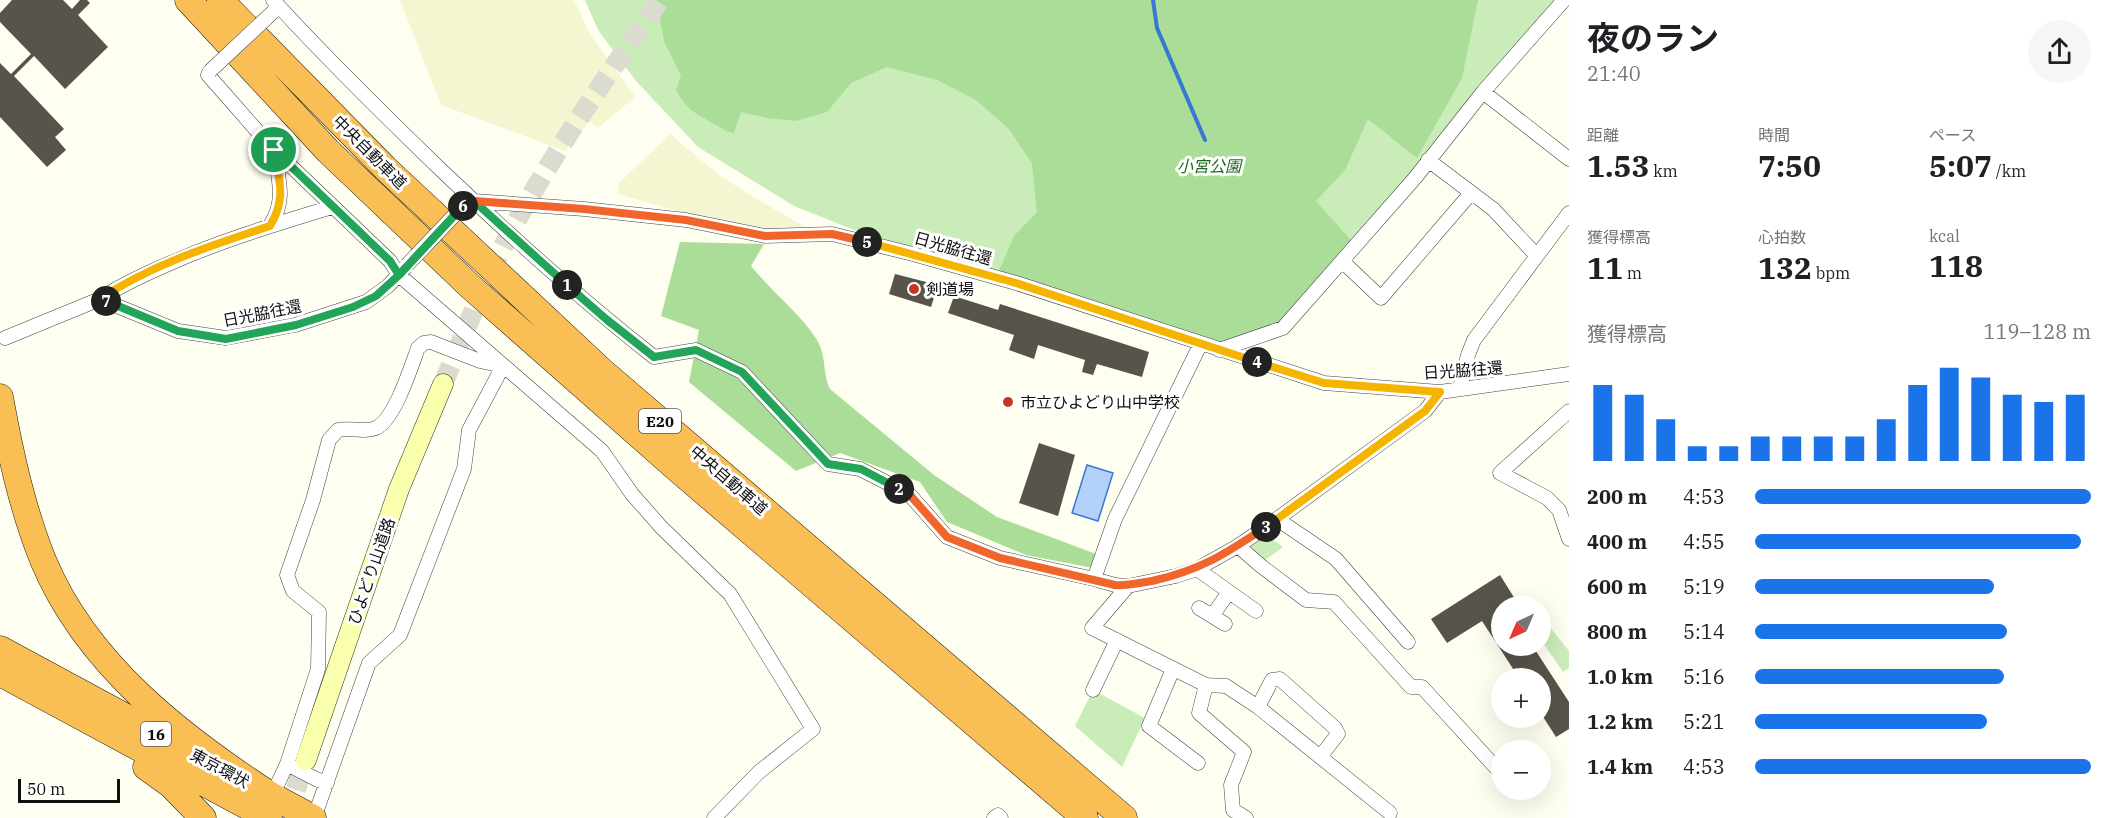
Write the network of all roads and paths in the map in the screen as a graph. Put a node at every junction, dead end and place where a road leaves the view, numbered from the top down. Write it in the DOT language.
graph roads {
  1 [pos="186,0"];
  2 [pos="220,0"];
  3 [pos="1564,0"];
  4 [pos="275,6"];
  5 [pos="1483,92"];
  6 [pos="274,150"];
  7 [pos="1569,159"];
  8 [pos="1428,160"];
  9 [pos="1471,193"];
  10 [pos="470,202"];
  11 [pos="333,207"];
  12 [pos="1569,213"];
  13 [pos="270,226"];
  14 [pos="1537,256"];
  15 [pos="1342,261"];
  16 [pos="403,270"];
  17 [pos="100,299"];
  18 [pos="5,338"];
  19 [pos="1201,343"];
  20 [pos="1219,350"];
  21 [pos="503,366"];
  22 [pos="1569,374"];
  23 [pos="442,384"];
  24 [pos="1460,388"];
  25 [pos="1440,392"];
  26 [pos="0,397"];
  27 [pos="1569,411"];
  28 [pos="1277,519"];
  29 [pos="1569,539"];
  30 [pos="1238,546"];
  31 [pos="1197,568"];
  32 [pos="1094,579"];
  33 [pos="1128,586"];
  34 [pos="1229,592"];
  35 [pos="1199,608"];
  36 [pos="1256,611"];
  37 [pos="1212,616"];
  38 [pos="1225,624"];
  39 [pos="1116,640"];
  40 [pos="1408,642"];
  41 [pos="0,649"];
  42 [pos="1173,669"];
  43 [pos="0,673"];
  44 [pos="1206,685"];
  45 [pos="1093,690"];
  46 [pos="54,702"];
  47 [pos="1258,707"];
  48 [pos="1320,757"];
  49 [pos="306,760"];
  50 [pos="1491,762"];
  51 [pos="1198,763"];
  52 [pos="287,764"];
  53 [pos="327,783"];
  54 [pos="271,807"];
  55 [pos="1390,813"];
  56 [pos="203,818"];
  57 [pos="314,818"];
  58 [pos="714,818"];
  59 [pos="994,818"];
  60 [pos="1001,818"];
  61 [pos="1085,818"];
  62 [pos="1124,818"];
  63 [pos="1246,818"];
  1 -- 61 [label="highway, 中央自動車道 / E20"];
  2 -- 62 [label="highway, 中央自動車道 / E20"];
  3 -- 5 [label="street"];
  4 -- 6 [label="street, bridge"];
  4 -- 10 [label="street"];
  5 -- 7 [label="street"];
  5 -- 8 [label="street"];
  6 -- 11 [label="street"];
  6 -- 13 [label="street"];
  8 -- 9 [label="street"];
  8 -- 15 [label="street"];
  9 -- 14 [label="street"];
  9 -- 15 [label="street"];
  10 -- 16 [label="street, 日光脇往還, bridge"];
  10 -- 19 [label="street, 日光脇往還"];
  10 -- 32 [label="street"];
  11 -- 13 [label="street"];
  11 -- 16 [label="street"];
  12 -- 14 [label="street"];
  13 -- 17 [label="street"];
  14 -- 24 [label="street"];
  15 -- 20 [label="street"];
  16 -- 17 [label="street, 日光脇往還"];
  16 -- 21 [label="street"];
  17 -- 18 [label="street"];
  19 -- 20 [label="street, 日光脇往還"];
  19 -- 32 [label="street"];
  20 -- 25 [label="street, 日光脇往還"];
  21 -- 52 [label="street"];
  21 -- 53 [label="street"];
  21 -- 58 [label="street"];
  22 -- 24 [label="street, 日光脇往還"];
  23 -- 49 [label="street, ひよどり山道路"];
  24 -- 25 [label="street, 日光脇往還"];
  25 -- 28 [label="street"];
  26 -- 54 [label="highway"];
  27 -- 29 [label="street"];
  28 -- 30 [label="street"];
  28 -- 40 [label="street"];
  30 -- 31 [label="street"];
  30 -- 50 [label="street"];
  31 -- 33 [label="street"];
  31 -- 34 [label="street"];
  32 -- 33 [label="street"];
  33 -- 39 [label="street"];
  34 -- 36 [label="street"];
  34 -- 37 [label="street"];
  35 -- 37 [label="street"];
  37 -- 38 [label="street"];
  39 -- 42 [label="street"];
  39 -- 45 [label="street"];
  41 -- 54 [label="highway, 東京環状 / 16"];
  42 -- 44 [label="street"];
  42 -- 51 [label="street"];
  43 -- 46 [label="highway, 東京環状 / 16"];
  44 -- 47 [label="street"];
  44 -- 63 [label="street"];
  46 -- 54 [label="highway, 東京環状 / 16"];
  46 -- 56 [label="highway"];
  47 -- 48 [label="street"];
  47 -- 48 [label="street"];
  48 -- 55 [label="street"];
  52 -- 53 [label="street"];
  52 -- 54 [label="street"];
  53 -- 57 [label="street"];
  54 -- 57 [label="highway, 東京環状 / 16"];
  59 -- 60 [label="street"];
}
